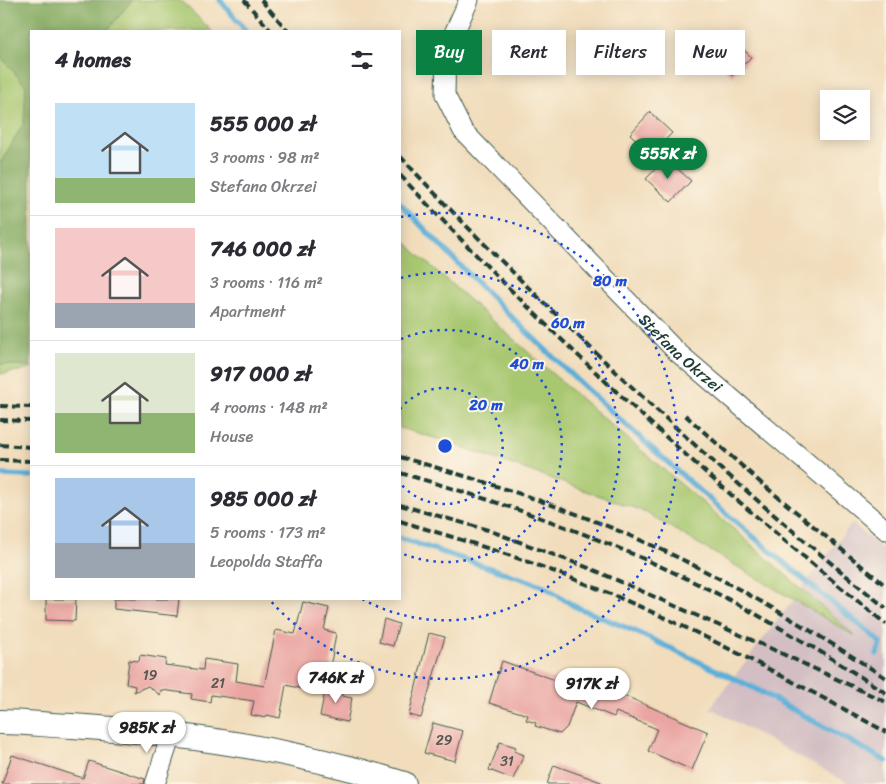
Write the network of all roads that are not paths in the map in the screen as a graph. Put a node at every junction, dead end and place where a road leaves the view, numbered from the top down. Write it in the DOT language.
graph roads {
  1 [pos="469,0"];
  2 [pos="886,530"];
  3 [pos="2,727"];
  4 [pos="171,735"];
  5 [pos="391,782"];
  6 [pos="156,784"];
  1 -- 2 [label="street, Stefana Okrzei"];
  3 -- 4 [label="street"];
  4 -- 5 [label="street"];
  4 -- 6 [label="street"];
}
